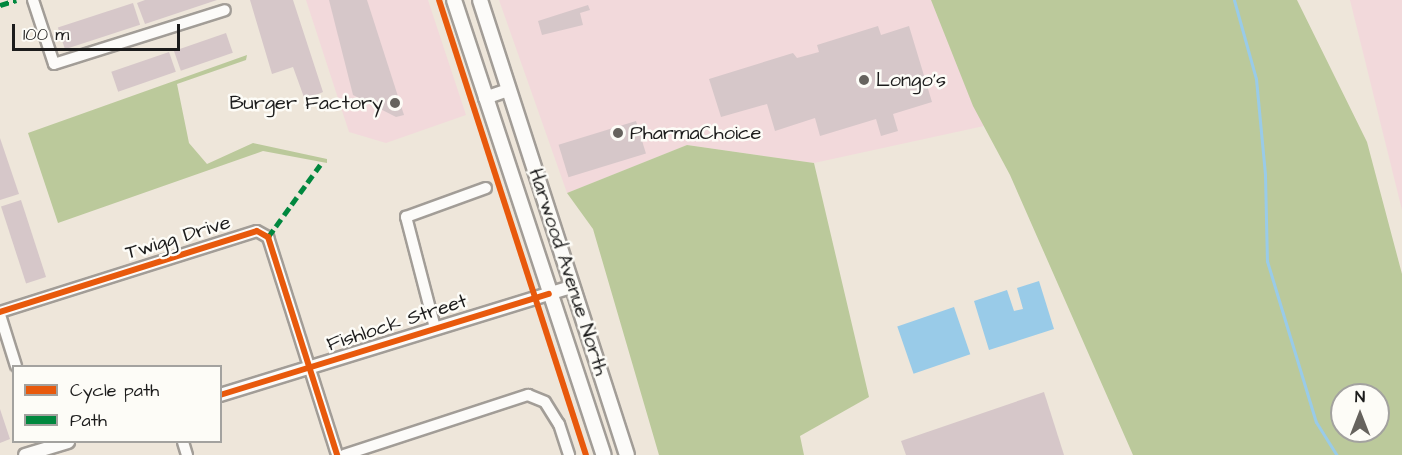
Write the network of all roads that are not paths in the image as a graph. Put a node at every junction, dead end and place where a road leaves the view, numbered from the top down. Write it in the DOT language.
graph roads {
  1 [pos="33,0"];
  2 [pos="454,0"];
  3 [pos="480,0"];
  4 [pos="225,10"];
  5 [pos="508,90"];
  6 [pos="485,98"];
  7 [pos="486,188"];
  8 [pos="572,287"];
  9 [pos="549,294"];
  10 [pos="0,313"];
  11 [pos="435,328"];
  12 [pos="16,365"];
  13 [pos="310,368"];
  14 [pos="222,394"];
  15 [pos="58,443"];
  16 [pos="41,446"];
  17 [pos="25,455"];
  18 [pos="338,455"];
  19 [pos="344,455"];
  20 [pos="570,455"];
  21 [pos="604,455"];
  22 [pos="627,455"];
  1 -- 4 [label="street"];
  2 -- 6 [label="main road, Harwood Avenue North"];
  3 -- 5 [label="main road, Harwood Avenue North"];
  5 -- 6 [label="street"];
  5 -- 8 [label="main road, Harwood Avenue North"];
  6 -- 9 [label="main road, Harwood Avenue North"];
  7 -- 11 [label="street"];
  8 -- 9 [label="street, Fishlock Street"];
  8 -- 22 [label="main road, Harwood Avenue North"];
  9 -- 11 [label="street, Fishlock Street"];
  9 -- 21 [label="main road, Harwood Avenue North"];
  10 -- 12 [label="street"];
  10 -- 13 [label="street, Twigg Drive"];
  11 -- 13 [label="street, Fishlock Street"];
  13 -- 14 [label="street, Fishlock Street"];
  13 -- 18 [label="street, Twigg Drive"];
  15 -- 16 [label="street"];
  16 -- 17 [label="street"];
  19 -- 20 [label="street"];
}
